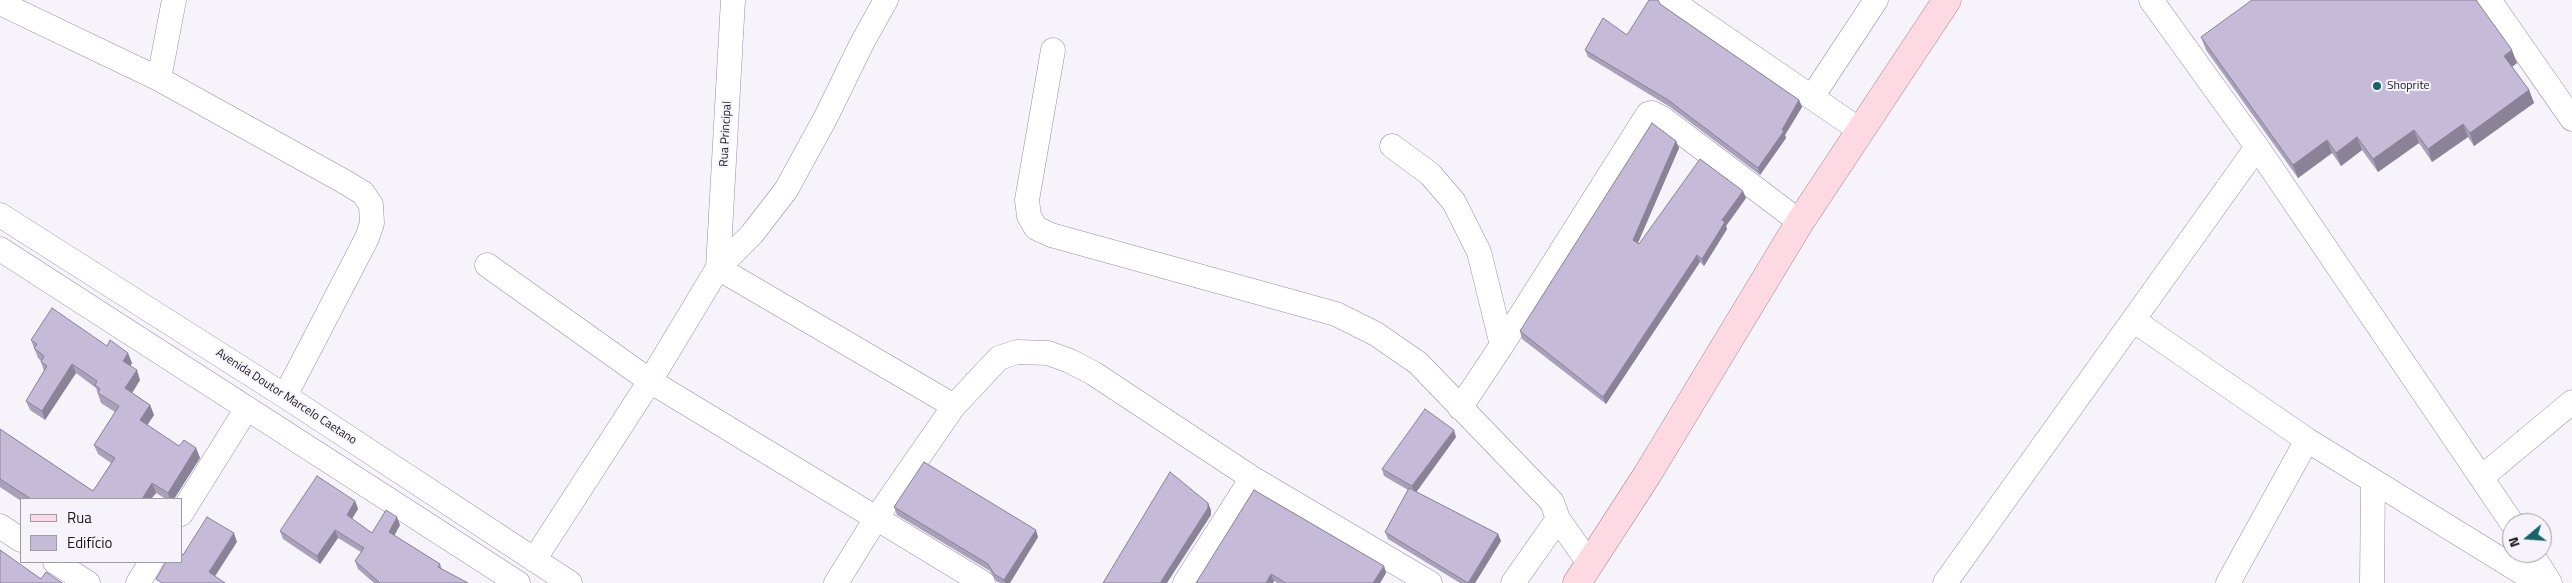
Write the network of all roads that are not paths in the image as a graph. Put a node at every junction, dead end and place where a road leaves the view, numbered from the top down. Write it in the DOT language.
graph roads {
  1 [pos="174,0"];
  2 [pos="733,0"];
  3 [pos="886,0"];
  4 [pos="1670,0"];
  5 [pos="1876,0"];
  6 [pos="1947,0"];
  7 [pos="2151,0"];
  8 [pos="2489,0"];
  9 [pos="0,3"];
  10 [pos="28,9"];
  11 [pos="1052,50"];
  12 [pos="159,79"];
  13 [pos="1812,97"];
  14 [pos="2572,119"];
  15 [pos="1861,131"];
  16 [pos="1392,146"];
  17 [pos="2257,147"];
  18 [pos="0,215"];
  19 [pos="1800,222"];
  20 [pos="0,249"];
  21 [pos="487,265"];
  22 [pos="718,268"];
  23 [pos="2133,320"];
  24 [pos="1502,345"];
  25 [pos="650,380"];
  26 [pos="285,396"];
  27 [pos="2572,402"];
  28 [pos="954,406"];
  29 [pos="247,408"];
  30 [pos="1460,408"];
  31 [pos="2306,440"];
  32 [pos="2482,477"];
  33 [pos="1252,478"];
  34 [pos="2373,481"];
  35 [pos="182,512"];
  36 [pos="2505,513"];
  37 [pos="877,517"];
  38 [pos="1558,519"];
  39 [pos="0,526"];
  40 [pos="20,539"];
  41 [pos="534,560"];
  42 [pos="57,563"];
  43 [pos="150,563"];
  44 [pos="2537,563"];
  45 [pos="1583,573"];
  46 [pos="88,583"];
  47 [pos="138,583"];
  48 [pos="518,583"];
  49 [pos="570,583"];
  50 [pos="836,583"];
  51 [pos="983,583"];
  52 [pos="1185,583"];
  53 [pos="1430,583"];
  54 [pos="1513,583"];
  55 [pos="1945,583"];
  56 [pos="2228,583"];
  57 [pos="2372,583"];
  58 [pos="2539,583"];
  59 [pos="2550,583"];
  1 -- 12 [label="street"];
  2 -- 22 [label="street, Rua Principal"];
  3 -- 22 [label="street"];
  4 -- 13 [label="street"];
  5 -- 13 [label="street"];
  6 -- 15 [label="main road"];
  7 -- 17 [label="street"];
  8 -- 14 [label="street"];
  9 -- 10 [label="street"];
  10 -- 12 [label="street"];
  11 -- 30 [label="street"];
  12 -- 26 [label="street"];
  13 -- 15 [label="street"];
  15 -- 19 [label="main road"];
  16 -- 24 [label="street"];
  17 -- 23 [label="street"];
  17 -- 32 [label="street"];
  18 -- 26 [label="street, Avenida Doutor Marcelo Caetano"];
  19 -- 24 [label="street"];
  19 -- 45 [label="main road"];
  20 -- 29 [label="street"];
  21 -- 25 [label="street"];
  22 -- 25 [label="street"];
  22 -- 28 [label="street"];
  23 -- 31 [label="street"];
  23 -- 55 [label="street"];
  24 -- 30 [label="street"];
  25 -- 37 [label="street"];
  25 -- 41 [label="street"];
  26 -- 41 [label="street, Avenida Doutor Marcelo Caetano"];
  27 -- 32 [label="street"];
  28 -- 33 [label="street"];
  28 -- 37 [label="street"];
  29 -- 35 [label="street"];
  29 -- 48 [label="street"];
  30 -- 38 [label="street"];
  31 -- 34 [label="street"];
  31 -- 56 [label="street"];
  32 -- 36 [label="street"];
  33 -- 52 [label="street"];
  33 -- 53 [label="street"];
  34 -- 57 [label="street"];
  34 -- 58 [label="street"];
  37 -- 50 [label="street"];
  37 -- 51 [label="street"];
  38 -- 45 [label="street"];
  38 -- 54 [label="street"];
  39 -- 40 [label="street"];
  41 -- 49 [label="street, Avenida Doutor Marcelo Caetano"];
  42 -- 46 [label="street"];
  43 -- 47 [label="street"];
  44 -- 59 [label="street"];
}
